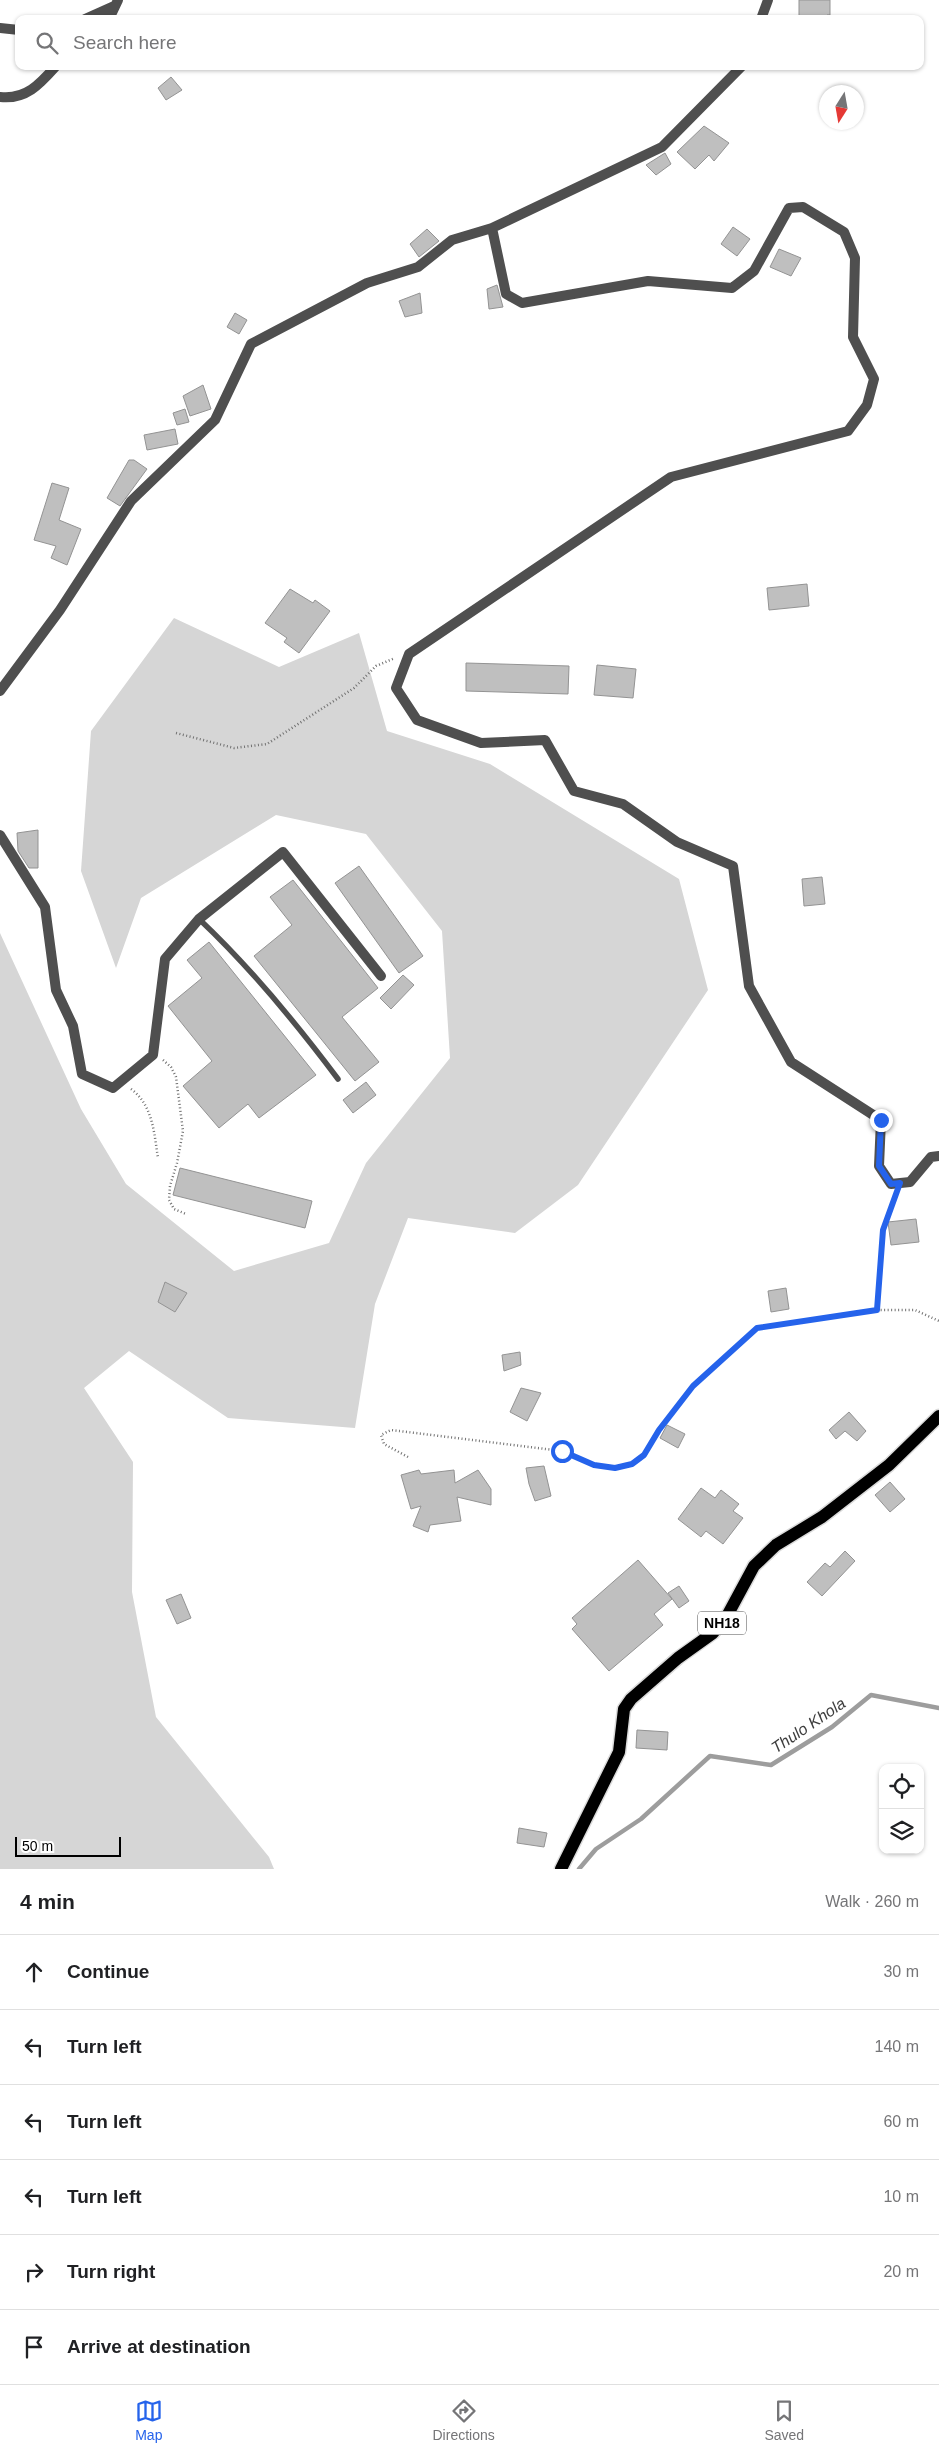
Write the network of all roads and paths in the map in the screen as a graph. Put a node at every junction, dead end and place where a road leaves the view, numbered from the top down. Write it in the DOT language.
graph roads {
  1 [pos="768,0"];
  2 [pos="116,3"];
  3 [pos="93,15"];
  4 [pos="111,15"];
  5 [pos="762,15"];
  6 [pos="0,28"];
  7 [pos="15,30"];
  8 [pos="52,70"];
  9 [pos="738,70"];
  10 [pos="0,97"];
  11 [pos="492,228"];
  12 [pos="400,655"];
  13 [pos="0,691"];
  14 [pos="176,733"];
  15 [pos="0,835"];
  16 [pos="199,920"];
  17 [pos="381,976"];
  18 [pos="153,1054"];
  19 [pos="338,1079"];
  20 [pos="113,1088"];
  21 [pos="939,1156"];
  22 [pos="158,1158"];
  23 [pos="900,1183"];
  24 [pos="186,1214"];
  25 [pos="877,1310"];
  26 [pos="939,1321"];
  27 [pos="939,1416"];
  28 [pos="408,1457"];
  29 [pos="561,1869"];
  1 -- 5 [label="street"];
  2 -- 3 [label="street"];
  2 -- 4 [label="street"];
  6 -- 7 [label="street"];
  8 -- 10 [label="street"];
  9 -- 11 [label="street"];
  11 -- 13 [label="street"];
  11 -- 23 [label="street"];
  12 -- 14 [label="path"];
  15 -- 20 [label="street"];
  16 -- 17 [label="street"];
  16 -- 18 [label="street"];
  16 -- 19 [label="lane"];
  18 -- 20 [label="street"];
  18 -- 24 [label="path"];
  20 -- 22 [label="path"];
  21 -- 23 [label="street"];
  23 -- 25 [label="path"];
  25 -- 26 [label="path"];
  25 -- 28 [label="path"];
  27 -- 29 [label="main road, NH18"];
}
